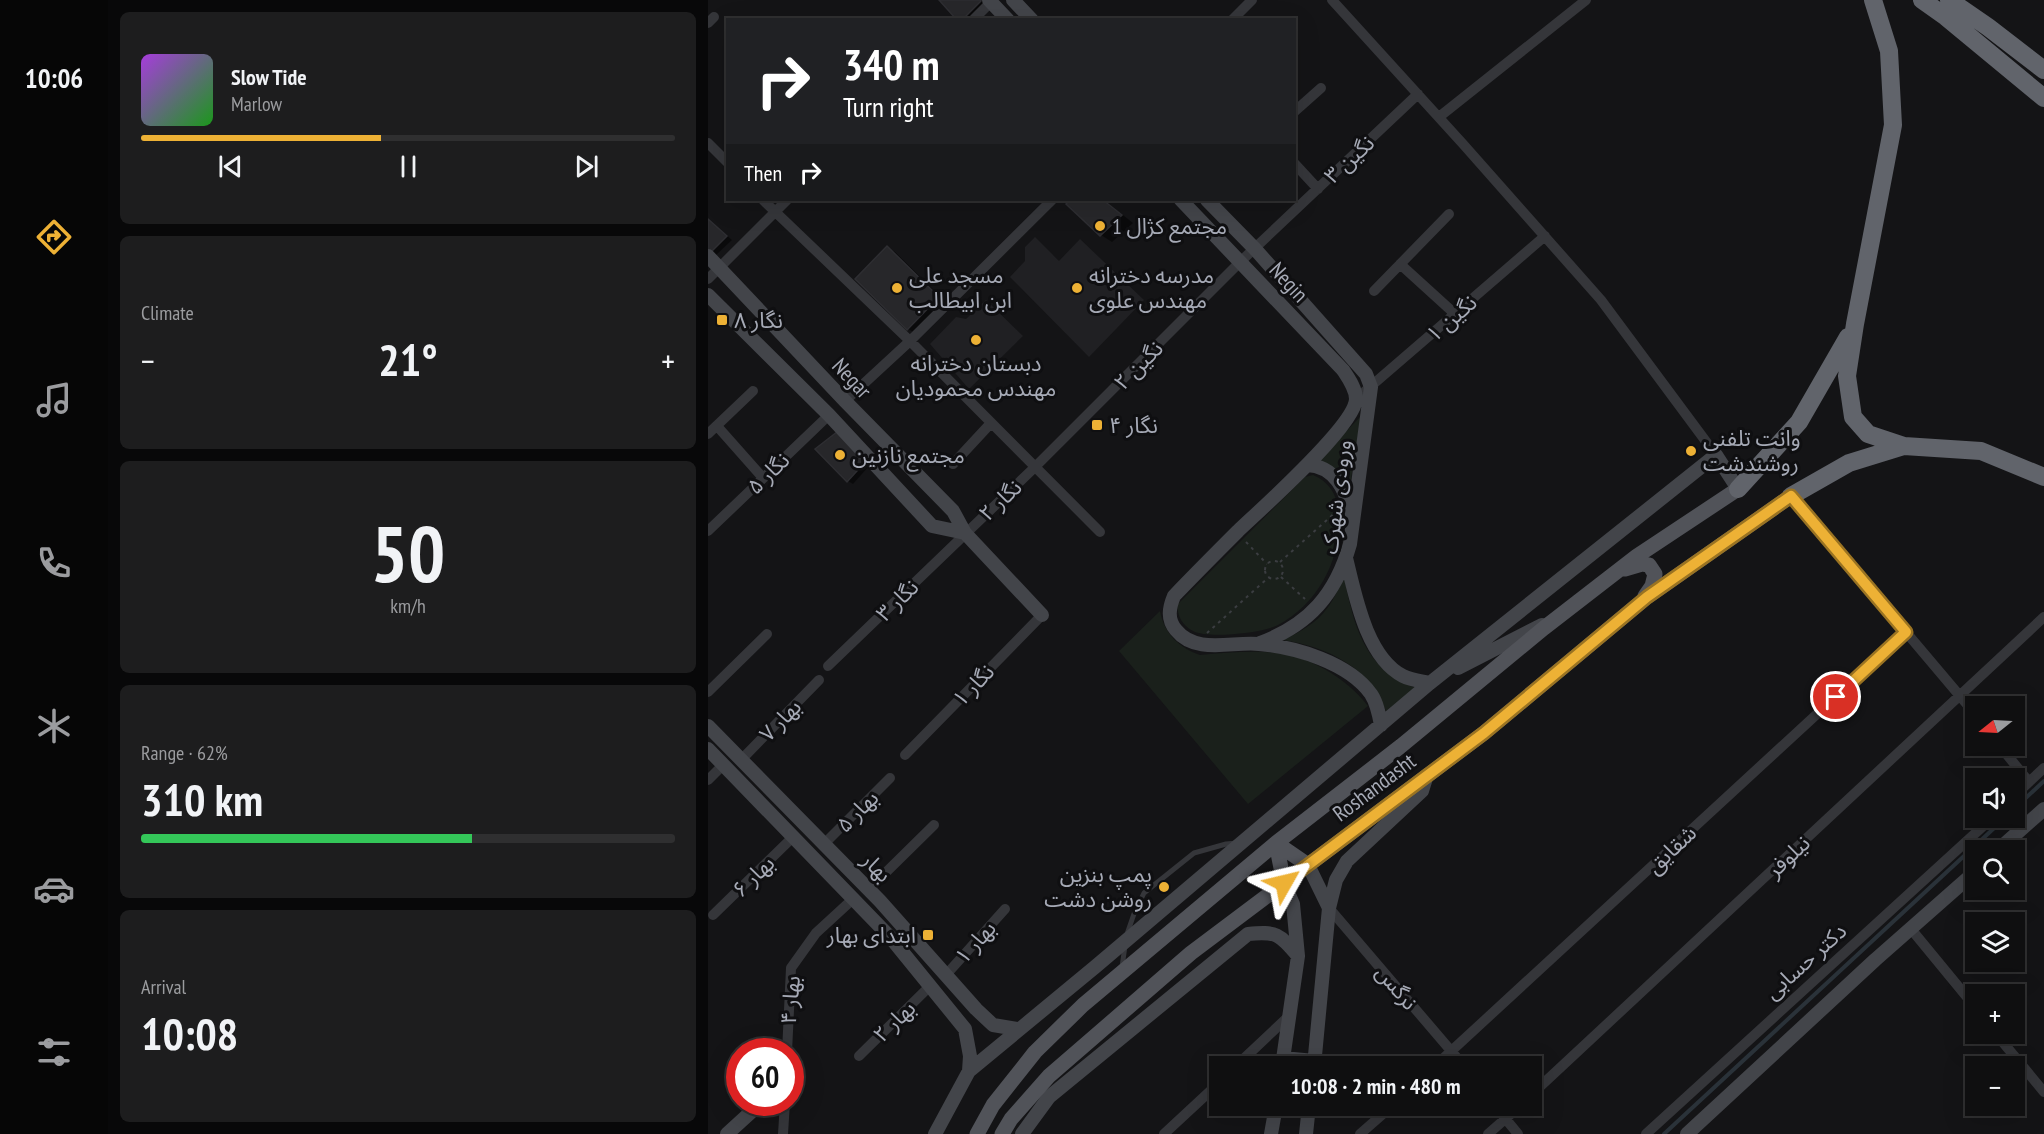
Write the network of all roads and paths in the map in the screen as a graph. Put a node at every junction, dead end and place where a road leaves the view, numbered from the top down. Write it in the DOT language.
graph roads {
  1 [pos="1013,0"];
  2 [pos="1252,0"];
  3 [pos="1332,0"];
  4 [pos="1586,0"];
  5 [pos="1873,0"];
  6 [pos="1922,0"];
  7 [pos="1949,0"];
  8 [pos="991,1"];
  9 [pos="975,18"];
  10 [pos="1006,18"];
  11 [pos="1030,18"];
  12 [pos="1234,18"];
  13 [pos="2044,70"];
  14 [pos="1321,88"];
  15 [pos="1418,94"];
  16 [pos="2044,98"];
  17 [pos="1296,110"];
  18 [pos="1439,117"];
  19 [pos="708,143"];
  20 [pos="726,161"];
  21 [pos="1296,165"];
  22 [pos="1318,189"];
  23 [pos="764,201"];
  24 [pos="786,201"];
  25 [pos="1051,201"];
  26 [pos="1182,201"];
  27 [pos="1208,201"];
  28 [pos="775,212"];
  29 [pos="1449,214"];
  30 [pos="1545,236"];
  31 [pos="1255,249"];
  32 [pos="708,256"];
  33 [pos="1240,262"];
  34 [pos="1400,264"];
  35 [pos="720,267"];
  36 [pos="708,279"];
  37 [pos="1374,291"];
  38 [pos="708,295"];
  39 [pos="1455,314"];
  40 [pos="1854,324"];
  41 [pos="910,342"];
  42 [pos="1371,387"];
  43 [pos="753,391"];
  44 [pos="1356,399"];
  45 [pos="845,401"];
  46 [pos="830,415"];
  47 [pos="991,423"];
  48 [pos="717,426"];
  49 [pos="708,434"];
  50 [pos="1904,446"];
  51 [pos="1716,455"];
  52 [pos="953,464"];
  53 [pos="1307,465"];
  54 [pos="1035,467"];
  55 [pos="2044,477"];
  56 [pos="763,478"];
  57 [pos="1738,489"];
  58 [pos="1791,496"];
  59 [pos="1348,501"];
  60 [pos="1353,519"];
  61 [pos="708,531"];
  62 [pos="1100,532"];
  63 [pos="965,533"];
  64 [pos="1237,533"];
  65 [pos="1346,558"];
  66 [pos="1280,562"];
  67 [pos="1267,564"];
  68 [pos="1619,571"];
  69 [pos="1281,576"];
  70 [pos="1269,577"];
  71 [pos="1638,605"];
  72 [pos="1316,610"];
  73 [pos="1042,615"];
  74 [pos="1562,615"];
  75 [pos="2044,617"];
  76 [pos="1906,632"];
  77 [pos="766,634"];
  78 [pos="1196,643"];
  79 [pos="1258,643"];
  80 [pos="828,666"];
  81 [pos="819,680"];
  82 [pos="1430,683"];
  83 [pos="708,692"];
  84 [pos="1960,696"];
  85 [pos="1965,702"];
  86 [pos="1381,725"];
  87 [pos="708,726"];
  88 [pos="708,749"];
  89 [pos="905,755"];
  90 [pos="738,756"];
  91 [pos="2008,756"];
  92 [pos="723,765"];
  93 [pos="2044,768"];
  94 [pos="1427,775"];
  95 [pos="890,778"];
  96 [pos="708,780"];
  97 [pos="2029,782"];
  98 [pos="2025,786"];
  99 [pos="2044,809"];
  100 [pos="934,825"];
  101 [pos="1981,828"];
  102 [pos="793,837"];
  103 [pos="2009,840"];
  104 [pos="1238,843"];
  105 [pos="1276,843"];
  106 [pos="824,844"];
  107 [pos="1308,865"];
  108 [pos="1965,881"];
  109 [pos="1284,883"];
  110 [pos="868,889"];
  111 [pos="853,899"];
  112 [pos="1329,908"];
  113 [pos="1005,909"];
  114 [pos="713,915"];
  115 [pos="1911,929"];
  116 [pos="1126,939"];
  117 [pos="1298,956"];
  118 [pos="1178,965"];
  119 [pos="1095,967"];
  120 [pos="1120,974"];
  121 [pos="945,976"];
  122 [pos="1191,980"];
  123 [pos="930,986"];
  124 [pos="1965,995"];
  125 [pos="1289,1017"];
  126 [pos="1017,1029"];
  127 [pos="788,1038"];
  128 [pos="2004,1044"];
  129 [pos="1452,1052"];
  130 [pos="859,1056"];
  131 [pos="1247,1056"];
  132 [pos="1283,1056"];
  133 [pos="1315,1056"];
  134 [pos="1447,1056"];
  135 [pos="1455,1056"];
  136 [pos="969,1071"];
  137 [pos="1542,1085"];
  138 [pos="1209,1092"];
  139 [pos="2044,1092"];
  140 [pos="747,1116"];
  141 [pos="784,1116"];
  142 [pos="1274,1116"];
  143 [pos="1308,1116"];
  144 [pos="1381,1116"];
  145 [pos="1503,1116"];
  146 [pos="1508,1116"];
  147 [pos="1505,1119"];
  148 [pos="727,1134"];
  149 [pos="783,1134"];
  150 [pos="934,1134"];
  151 [pos="977,1134"];
  152 [pos="1002,1134"];
  153 [pos="1022,1134"];
  154 [pos="1164,1134"];
  155 [pos="1271,1134"];
  156 [pos="1306,1134"];
  157 [pos="1360,1134"];
  158 [pos="1488,1134"];
  159 [pos="1518,1134"];
  160 [pos="1646,1134"];
  161 [pos="1687,1134"];
  1 -- 11 [label="street"];
  2 -- 12 [label="street"];
  3 -- 15 [label="street"];
  4 -- 18 [label="street"];
  5 -- 40 [label="highway"];
  6 -- 16 [label="highway"];
  7 -- 13 [label="highway"];
  8 -- 9 [label="street"];
  8 -- 10 [label="street"];
  14 -- 17 [label="street"];
  15 -- 18 [label="street"];
  15 -- 22 [label="street, نگین ۳"];
  18 -- 30 [label="street"];
  19 -- 20 [label="street"];
  21 -- 22 [label="street"];
  22 -- 31 [label="street, نگین ۳"];
  23 -- 28 [label="street"];
  24 -- 28 [label="street"];
  25 -- 41 [label="street"];
  26 -- 33 [label="street, Negin"];
  27 -- 31 [label="street, Negin"];
  28 -- 35 [label="street"];
  28 -- 41 [label="street"];
  29 -- 34 [label="street"];
  30 -- 39 [label="street, نگین ۱"];
  30 -- 51 [label="street"];
  31 -- 33 [label="street, نگین ۳"];
  31 -- 42 [label="street, Negin"];
  32 -- 35 [label="street, Negar"];
  33 -- 44 [label="street, Negin"];
  33 -- 54 [label="street, نگین ۲"];
  34 -- 37 [label="street"];
  34 -- 39 [label="street"];
  35 -- 36 [label="street"];
  35 -- 45 [label="street, Negar"];
  38 -- 46 [label="street, Negar"];
  39 -- 42 [label="street, نگین ۱"];
  40 -- 50 [label="highway"];
  40 -- 57 [label="highway"];
  41 -- 45 [label="street"];
  41 -- 47 [label="street"];
  42 -- 44 [label="street, نگین ۱"];
  42 -- 60 [label="street, ورودی شهرک"];
  43 -- 48 [label="street"];
  44 -- 53 [label="street"];
  45 -- 46 [label="street"];
  45 -- 63 [label="street, Negar"];
  46 -- 56 [label="street, نگار ۵"];
  46 -- 63 [label="street, Negar"];
  47 -- 52 [label="street"];
  47 -- 54 [label="street"];
  48 -- 49 [label="street"];
  48 -- 56 [label="street"];
  50 -- 55 [label="highway"];
  50 -- 58 [label="highway"];
  51 -- 57 [label="street"];
  51 -- 82 [label="street"];
  53 -- 59 [label="street"];
  53 -- 64 [label="street"];
  54 -- 62 [label="street"];
  54 -- 63 [label="street, نگار ۲"];
  56 -- 61 [label="street, نگار ۵"];
  57 -- 68 [label="main road, Roshandasht"];
  58 -- 71 [label="main road, Roshandasht"];
  58 -- 76 [label="street"];
  59 -- 60 [label="street"];
  59 -- 66 [label="path"];
  60 -- 65 [label="street, ورودی شهرک"];
  63 -- 73 [label="street"];
  63 -- 80 [label="street, نگار ۳"];
  64 -- 67 [label="path"];
  64 -- 78 [label="street"];
  65 -- 72 [label="street"];
  65 -- 82 [label="street, ورودی شهرک"];
  66 -- 67 [label="path"];
  66 -- 69 [label="path"];
  67 -- 70 [label="path"];
  68 -- 71 [label="main road"];
  68 -- 74 [label="main road, Roshandasht"];
  69 -- 70 [label="path"];
  69 -- 72 [label="path"];
  70 -- 78 [label="path"];
  71 -- 94 [label="main road, Roshandasht"];
  72 -- 79 [label="street"];
  73 -- 89 [label="street, نگار ۱"];
  74 -- 82 [label="street"];
  74 -- 105 [label="main road, Roshandasht"];
  75 -- 84 [label="street, نیلوفر"];
  76 -- 84 [label="street"];
  76 -- 129 [label="street, شقایق"];
  77 -- 83 [label="street"];
  78 -- 79 [label="street"];
  79 -- 86 [label="street"];
  81 -- 90 [label="street, بهار ۷"];
  82 -- 86 [label="street"];
  84 -- 85 [label="street"];
  84 -- 137 [label="street, نیلوفر"];
  86 -- 104 [label="street"];
  87 -- 90 [label="street, بهار"];
  88 -- 92 [label="street, بهار"];
  90 -- 92 [label="street"];
  90 -- 106 [label="street, بهار"];
  91 -- 97 [label="street"];
  92 -- 96 [label="street"];
  92 -- 102 [label="street, بهار"];
  93 -- 97 [label="street"];
  94 -- 107 [label="main road, Roshandasht"];
  94 -- 112 [label="street"];
  95 -- 106 [label="street, بهار ۵"];
  97 -- 98 [label="street"];
  99 -- 103 [label="street"];
  100 -- 110 [label="street"];
  101 -- 160 [label="street, دکتر حسابی"];
  102 -- 111 [label="street, بهار"];
  102 -- 114 [label="street, بهار ۶"];
  104 -- 116 [label="street"];
  104 -- 116 [label="lane"];
  105 -- 107 [label="main road"];
  105 -- 109 [label="main road"];
  105 -- 120 [label="main road, Roshandasht"];
  106 -- 110 [label="street, بهار"];
  107 -- 109 [label="main road, Roshandasht"];
  107 -- 112 [label="street"];
  108 -- 115 [label="street, دکتر حسابی"];
  109 -- 117 [label="street"];
  109 -- 118 [label="main road, Roshandasht"];
  110 -- 121 [label="street, بهار"];
  111 -- 123 [label="street, بهار"];
  111 -- 127 [label="street, بهار ۴"];
  112 -- 129 [label="street, نرگس"];
  112 -- 133 [label="street"];
  113 -- 121 [label="street, بهار ۱"];
  115 -- 124 [label="street"];
  115 -- 161 [label="street, دکتر حسابی"];
  116 -- 119 [label="street"];
  116 -- 120 [label="lane"];
  117 -- 122 [label="street"];
  117 -- 125 [label="street"];
  118 -- 122 [label="street"];
  118 -- 152 [label="main road, Roshandasht"];
  119 -- 120 [label="street"];
  119 -- 126 [label="street"];
  120 -- 151 [label="main road, Roshandasht"];
  121 -- 126 [label="street, بهار"];
  122 -- 153 [label="street"];
  123 -- 130 [label="street, بهار ۲"];
  123 -- 136 [label="street, بهار"];
  125 -- 131 [label="street"];
  125 -- 132 [label="street"];
  126 -- 136 [label="street"];
  128 -- 139 [label="street"];
  129 -- 134 [label="street, شقایق"];
  129 -- 135 [label="street, نرگس"];
  136 -- 150 [label="street"];
  138 -- 154 [label="street"];
  140 -- 148 [label="street"];
  141 -- 149 [label="street"];
  142 -- 155 [label="street"];
  143 -- 156 [label="street"];
  144 -- 157 [label="street"];
  145 -- 147 [label="street"];
  146 -- 147 [label="street"];
  147 -- 158 [label="street"];
  147 -- 159 [label="street"];
}
